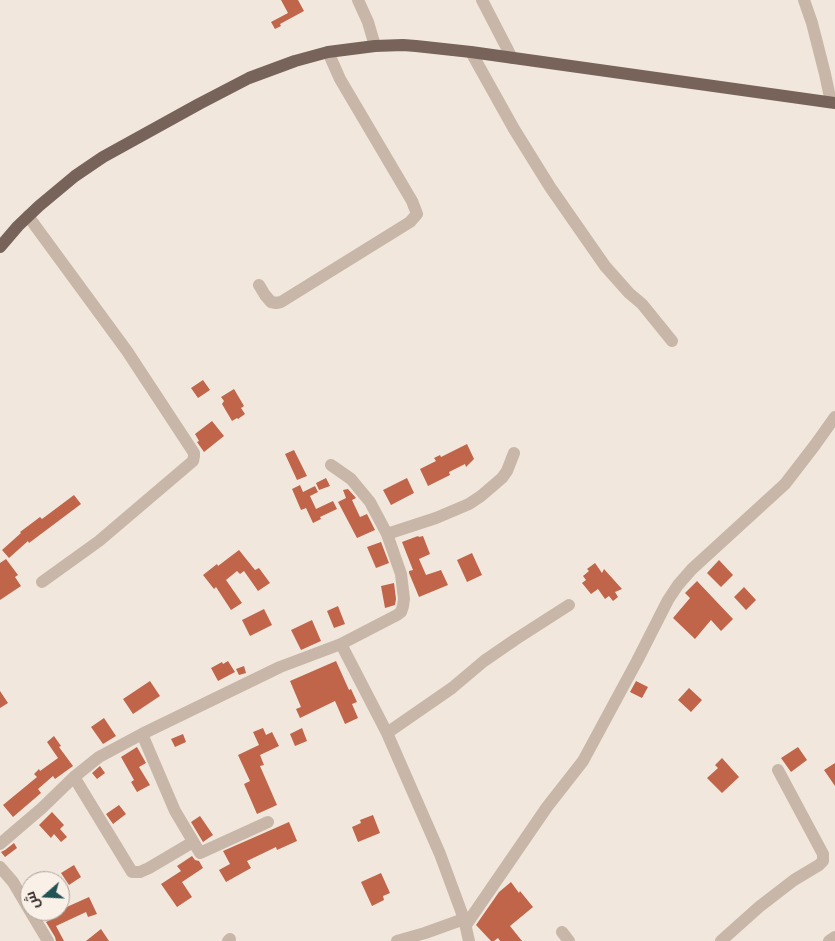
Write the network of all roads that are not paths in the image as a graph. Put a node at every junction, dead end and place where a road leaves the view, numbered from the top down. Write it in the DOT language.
graph roads {
  1 [pos="358,0"];
  2 [pos="482,0"];
  3 [pos="804,0"];
  4 [pos="375,46"];
  5 [pos="328,52"];
  6 [pos="471,52"];
  7 [pos="512,58"];
  8 [pos="833,102"];
  9 [pos="28,216"];
  10 [pos="0,247"];
  11 [pos="259,285"];
  12 [pos="672,341"];
  13 [pos="835,417"];
  14 [pos="514,453"];
  15 [pos="331,465"];
  16 [pos="386,534"];
  17 [pos="42,582"];
  18 [pos="570,605"];
  19 [pos="341,644"];
  20 [pos="387,733"];
  21 [pos="142,734"];
  22 [pos="778,770"];
  23 [pos="74,777"];
  24 [pos="268,822"];
  25 [pos="193,842"];
  26 [pos="0,844"];
  27 [pos="0,867"];
  28 [pos="20,893"];
  29 [pos="36,921"];
  30 [pos="465,922"];
  31 [pos="835,937"];
  32 [pos="48,941"];
  33 [pos="396,941"];
  34 [pos="469,941"];
  35 [pos="721,941"];
  36 [pos="829,941"];
  1 -- 4 [label="street"];
  2 -- 7 [label="street"];
  3 -- 8 [label="street"];
  4 -- 5 [label="main road"];
  4 -- 6 [label="main road"];
  5 -- 9 [label="main road"];
  5 -- 11 [label="street"];
  6 -- 7 [label="main road"];
  6 -- 12 [label="street"];
  7 -- 8 [label="main road"];
  9 -- 10 [label="main road"];
  9 -- 17 [label="street"];
  13 -- 30 [label="street"];
  14 -- 16 [label="street"];
  15 -- 16 [label="street"];
  16 -- 19 [label="street"];
  18 -- 20 [label="street"];
  19 -- 20 [label="street"];
  19 -- 21 [label="street"];
  20 -- 30 [label="street"];
  21 -- 23 [label="street"];
  21 -- 25 [label="street"];
  22 -- 35 [label="street"];
  23 -- 25 [label="street"];
  23 -- 26 [label="street"];
  24 -- 25 [label="street"];
  27 -- 28 [label="street"];
  29 -- 32 [label="street"];
  30 -- 33 [label="street"];
  30 -- 34 [label="street"];
  31 -- 36 [label="street"];
}
